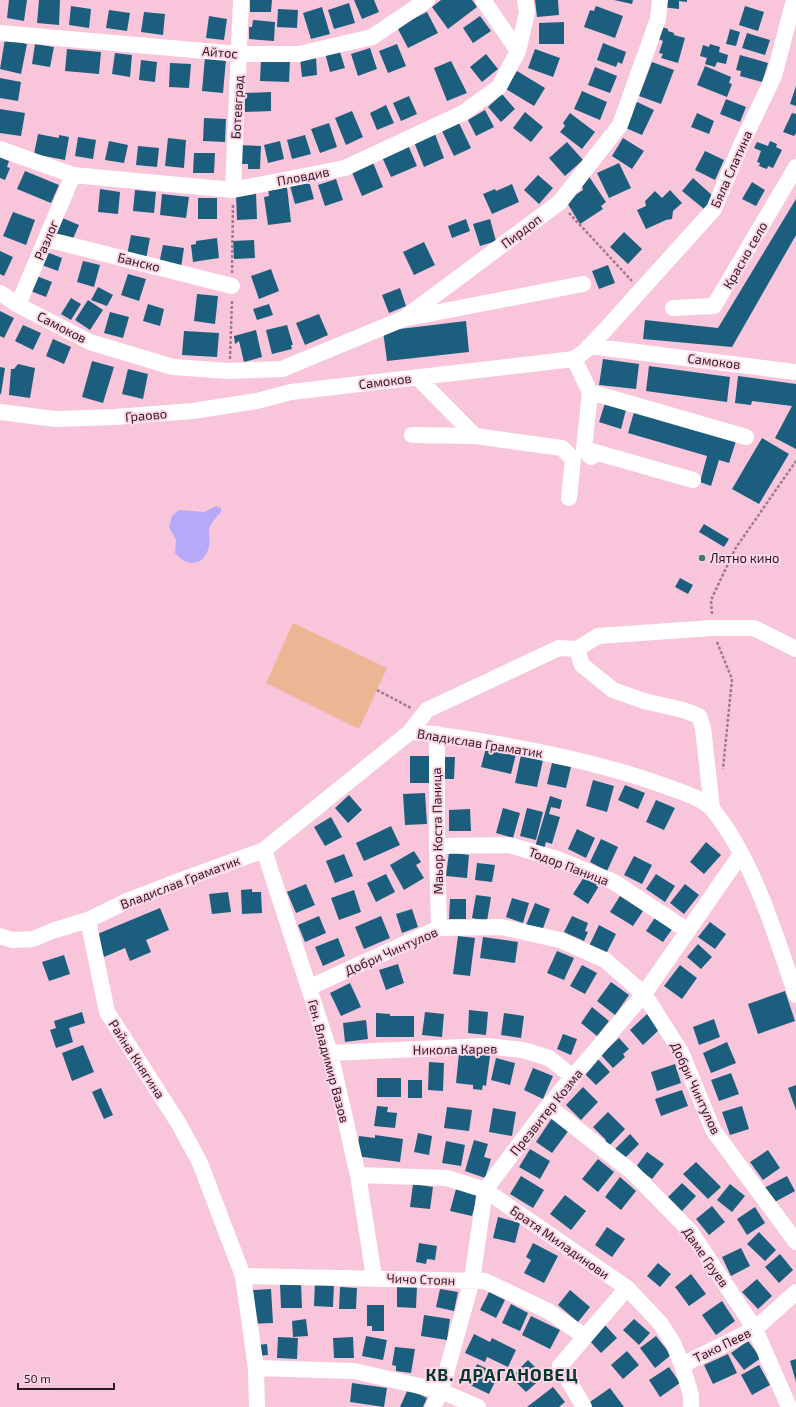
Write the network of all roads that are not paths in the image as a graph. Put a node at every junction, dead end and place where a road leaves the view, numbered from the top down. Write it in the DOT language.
graph roads {
  1 [pos="241,0"];
  2 [pos="427,0"];
  3 [pos="483,0"];
  4 [pos="525,0"];
  5 [pos="660,0"];
  6 [pos="794,0"];
  7 [pos="0,32"];
  8 [pos="518,51"];
  9 [pos="239,54"];
  10 [pos="0,149"];
  11 [pos="796,167"];
  12 [pos="73,174"];
  13 [pos="233,190"];
  14 [pos="46,238"];
  15 [pos="583,284"];
  16 [pos="232,286"];
  17 [pos="0,293"];
  18 [pos="18,305"];
  19 [pos="673,308"];
  20 [pos="403,319"];
  21 [pos="589,346"];
  22 [pos="574,359"];
  23 [pos="282,369"];
  24 [pos="796,372"];
  25 [pos="417,377"];
  26 [pos="291,392"];
  27 [pos="590,392"];
  28 [pos="0,412"];
  29 [pos="412,435"];
  30 [pos="475,436"];
  31 [pos="746,437"];
  32 [pos="584,449"];
  33 [pos="595,462"];
  34 [pos="693,480"];
  35 [pos="569,498"];
  36 [pos="577,649"];
  37 [pos="796,649"];
  38 [pos="410,732"];
  39 [pos="437,734"];
  40 [pos="712,809"];
  41 [pos="437,846"];
  42 [pos="264,850"];
  43 [pos="741,854"];
  44 [pos="88,920"];
  45 [pos="439,928"];
  46 [pos="688,931"];
  47 [pos="0,936"];
  48 [pos="310,987"];
  49 [pos="644,994"];
  50 [pos="796,995"];
  51 [pos="330,1053"];
  52 [pos="573,1077"];
  53 [pos="548,1106"];
  54 [pos="358,1174"];
  55 [pos="485,1190"];
  56 [pos="796,1242"];
  57 [pos="243,1276"];
  58 [pos="374,1277"];
  59 [pos="472,1280"];
  60 [pos="627,1288"];
  61 [pos="796,1292"];
  62 [pos="755,1329"];
  63 [pos="584,1336"];
  64 [pos="682,1365"];
  65 [pos="256,1368"];
  66 [pos="441,1391"];
  67 [pos="792,1405"];
  68 [pos="257,1407"];
  69 [pos="433,1407"];
  70 [pos="478,1407"];
  71 [pos="584,1407"];
  72 [pos="691,1407"];
  1 -- 9 [label="street, Ботевград"];
  2 -- 9 [label="street, Айтос"];
  3 -- 8 [label="street"];
  4 -- 8 [label="street, Пловдив"];
  5 -- 20 [label="street, Пирдоп"];
  6 -- 21 [label="street, Бяла Слатина"];
  7 -- 9 [label="street, Айтос"];
  8 -- 13 [label="street, Пловдив"];
  9 -- 13 [label="street, Ботевград"];
  10 -- 12 [label="street, Пловдив"];
  11 -- 19 [label="street, Красно село"];
  12 -- 13 [label="street, Пловдив"];
  12 -- 14 [label="street, Разлог"];
  14 -- 16 [label="street, Банско"];
  14 -- 18 [label="street, Разлог"];
  15 -- 20 [label="street"];
  17 -- 18 [label="street, Самоков"];
  18 -- 23 [label="street, Самоков"];
  20 -- 23 [label="street, Пирдоп"];
  21 -- 22 [label="street"];
  21 -- 24 [label="street, Самоков"];
  22 -- 25 [label="street, Самоков"];
  22 -- 27 [label="street"];
  23 -- 26 [label="street"];
  25 -- 26 [label="street, Самоков"];
  25 -- 30 [label="street"];
  26 -- 28 [label="street, Граово"];
  27 -- 31 [label="street"];
  27 -- 32 [label="street"];
  29 -- 30 [label="street"];
  30 -- 35 [label="street"];
  32 -- 33 [label="street"];
  32 -- 34 [label="street"];
  36 -- 37 [label="street"];
  36 -- 38 [label="street"];
  36 -- 40 [label="street"];
  38 -- 39 [label="street, Владислав Граматик"];
  38 -- 42 [label="street, Владислав Граматик"];
  39 -- 40 [label="street, Владислав Граматик"];
  39 -- 41 [label="street, Маьор Коста Паница"];
  40 -- 43 [label="street, Владислав Граматик"];
  41 -- 45 [label="street, Маьор Коста Паница"];
  41 -- 46 [label="street, Тодор Паница"];
  42 -- 44 [label="street, Владислав Граматик"];
  42 -- 48 [label="street, Ген. Владимир Вазов"];
  43 -- 46 [label="street, Презвитер Козма"];
  43 -- 50 [label="street, Владислав Граматик"];
  44 -- 47 [label="street"];
  44 -- 57 [label="street, Райна Княгина"];
  45 -- 48 [label="street, Добри Чинтулов"];
  45 -- 49 [label="street, Добри Чинтулов"];
  46 -- 49 [label="street, Презвитер Козма"];
  48 -- 51 [label="street, Ген. Владимир Вазов"];
  49 -- 52 [label="street, Презвитер Козма"];
  49 -- 56 [label="street, Добри Чинтулов"];
  51 -- 52 [label="street, Никола Карев"];
  51 -- 54 [label="street, Ген. Владимир Вазов"];
  52 -- 53 [label="street, Презвитер Козма"];
  53 -- 55 [label="street, Презвитер Козма"];
  53 -- 62 [label="street, Даме Груев"];
  54 -- 55 [label="street, Братя Миладинови"];
  54 -- 58 [label="street, Ген. Владимир Вазов"];
  55 -- 59 [label="street, Презвитер Козма"];
  55 -- 60 [label="street, Братя Миладинови"];
  57 -- 58 [label="street, Чичо Стоян"];
  57 -- 65 [label="street"];
  58 -- 59 [label="street, Чичо Стоян"];
  59 -- 63 [label="street, Чичо Стоян"];
  59 -- 66 [label="street, Презвитер Козма"];
  60 -- 63 [label="street"];
  60 -- 64 [label="street, Братя Миладинови"];
  61 -- 62 [label="street, Тако Пеев"];
  62 -- 64 [label="street, Тако Пеев"];
  62 -- 67 [label="street, Даме Груев"];
  63 -- 71 [label="street"];
  64 -- 72 [label="street, Братя Миладинови"];
  65 -- 66 [label="street"];
  65 -- 68 [label="street"];
  66 -- 69 [label="street, Презвитер Козма"];
  66 -- 70 [label="street"];
}
